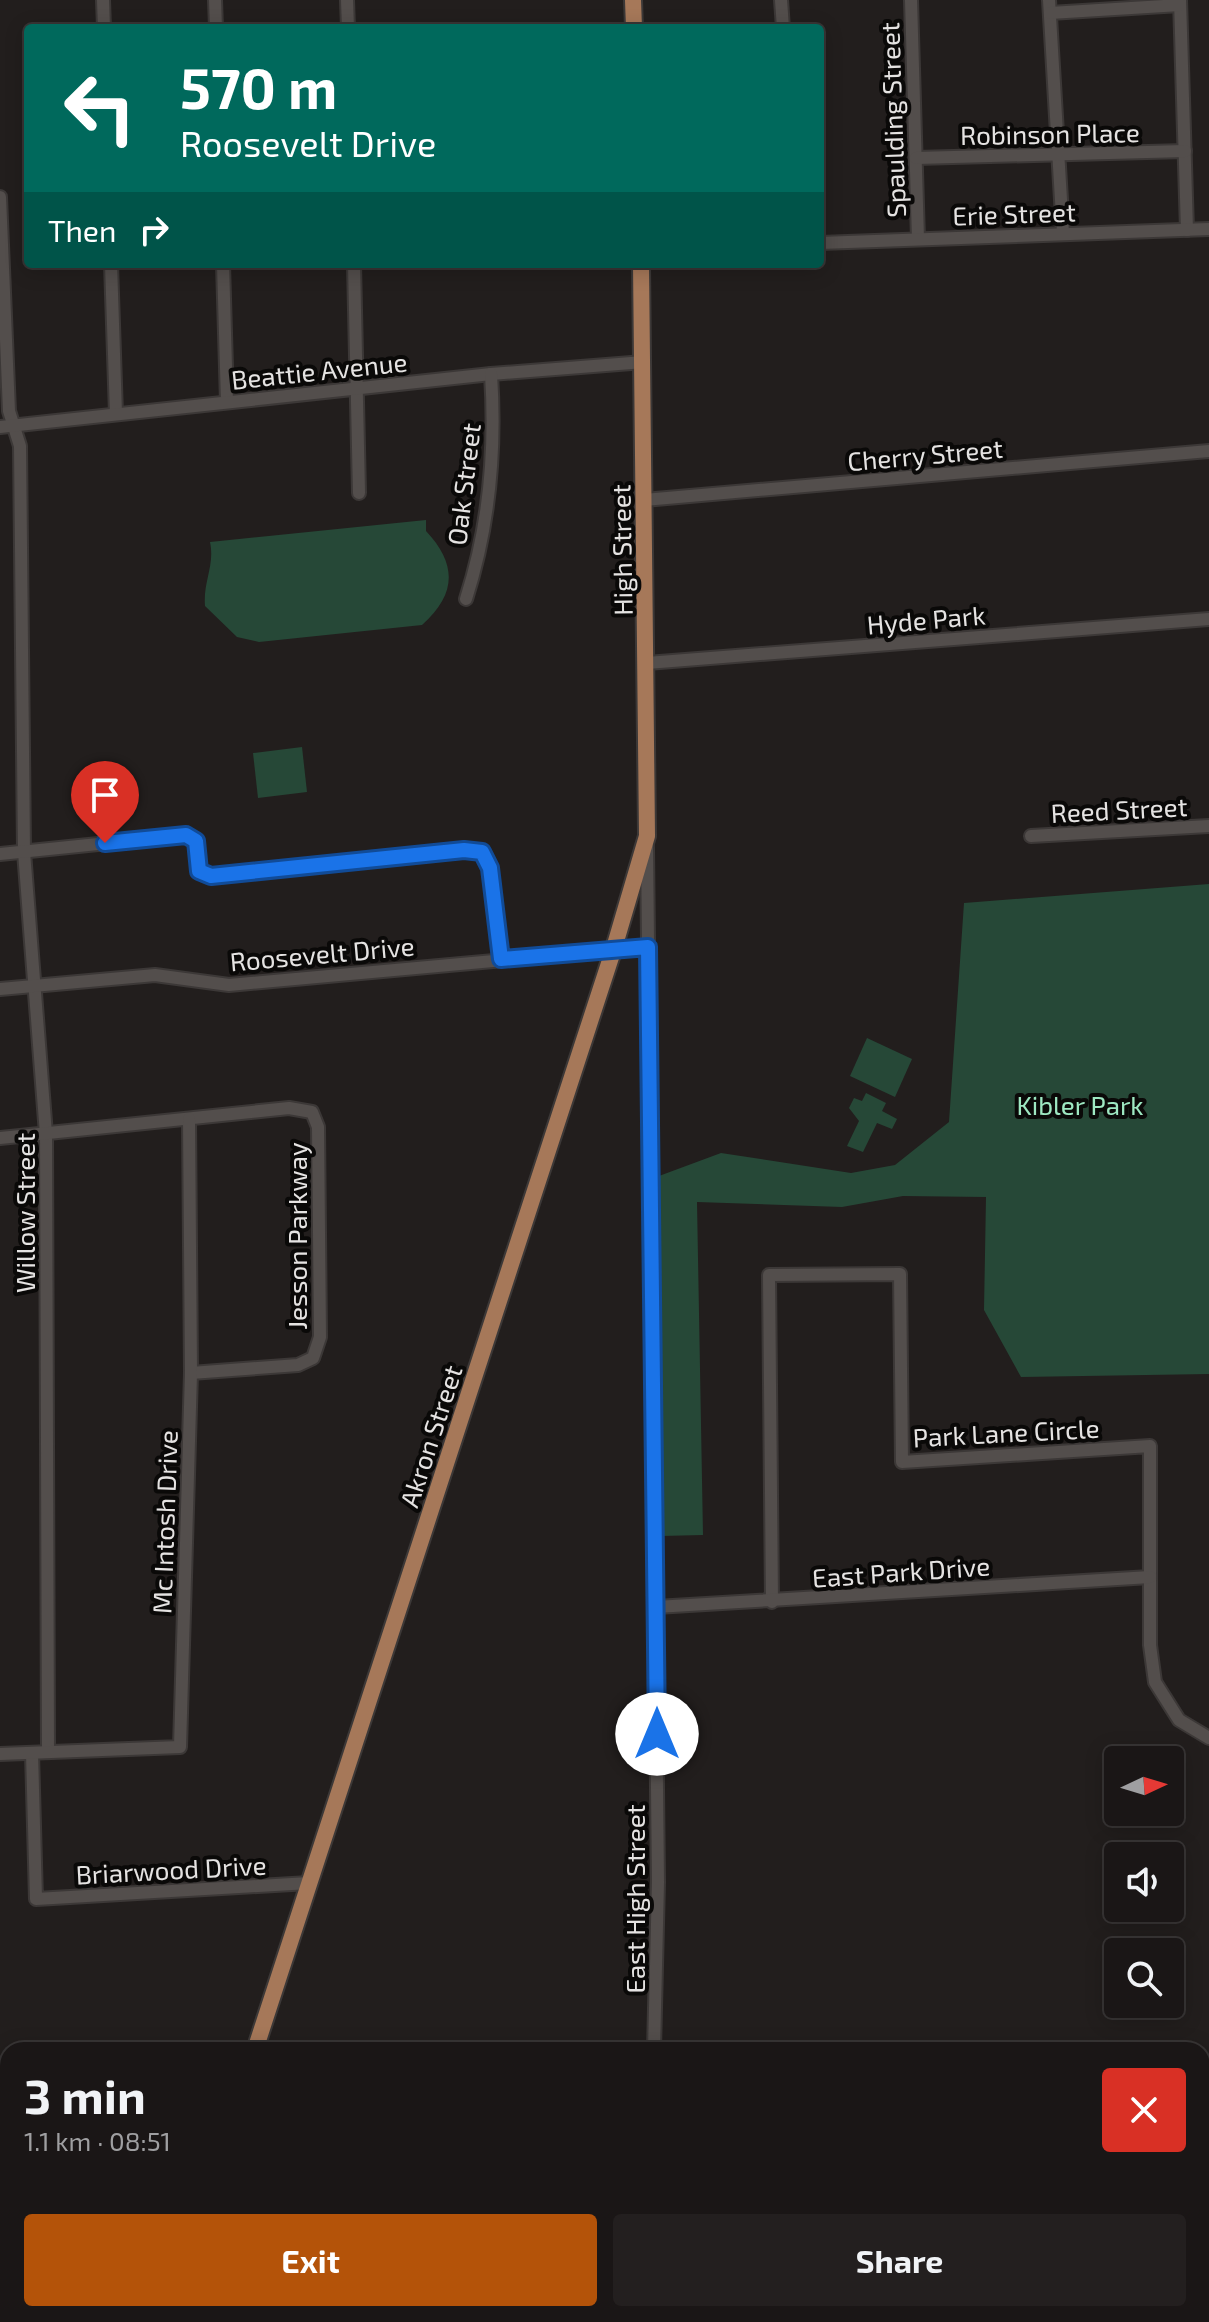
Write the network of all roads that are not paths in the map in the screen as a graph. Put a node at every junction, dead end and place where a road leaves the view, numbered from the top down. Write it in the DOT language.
graph roads {
  1 [pos="103,0"];
  2 [pos="215,0"];
  3 [pos="347,0"];
  4 [pos="633,0"];
  5 [pos="781,0"];
  6 [pos="911,0"];
  7 [pos="1180,3"];
  8 [pos="1049,7"];
  9 [pos="104,24"];
  10 [pos="216,24"];
  11 [pos="348,24"];
  12 [pos="634,24"];
  13 [pos="783,24"];
  14 [pos="1185,151"];
  15 [pos="1059,155"];
  16 [pos="916,158"];
  17 [pos="0,197"];
  18 [pos="1209,229"];
  19 [pos="1187,230"];
  20 [pos="1063,233"];
  21 [pos="918,239"];
  22 [pos="824,243"];
  23 [pos="111,268"];
  24 [pos="223,268"];
  25 [pos="354,268"];
  26 [pos="641,268"];
  27 [pos="644,362"];
  28 [pos="491,374"];
  29 [pos="358,389"];
  30 [pos="227,402"];
  31 [pos="116,414"];
  32 [pos="16,425"];
  33 [pos="0,427"];
  34 [pos="1209,451"];
  35 [pos="359,493"];
  36 [pos="644,500"];
  37 [pos="466,599"];
  38 [pos="1209,619"];
  39 [pos="647,663"];
  40 [pos="1209,826"];
  41 [pos="647,836"];
  42 [pos="1031,836"];
  43 [pos="24,852"];
  44 [pos="0,854"];
  45 [pos="648,947"];
  46 [pos="614,948"];
  47 [pos="501,959"];
  48 [pos="36,987"];
  49 [pos="0,989"];
  50 [pos="189,1119"];
  51 [pos="46,1134"];
  52 [pos="0,1138"];
  53 [pos="191,1373"];
  54 [pos="1150,1577"];
  55 [pos="772,1602"];
  56 [pos="656,1607"];
  57 [pos="1209,1738"];
  58 [pos="48,1751"];
  59 [pos="32,1753"];
  60 [pos="0,1754"];
  61 [pos="309,1883"];
  62 [pos="258,2042"];
  63 [pos="654,2042"];
  1 -- 9 [label="street"];
  2 -- 10 [label="street"];
  3 -- 11 [label="street"];
  4 -- 12 [label="main road"];
  5 -- 13 [label="street"];
  6 -- 16 [label="street, Spaulding Street"];
  7 -- 8 [label="street"];
  7 -- 14 [label="street"];
  8 -- 15 [label="street"];
  14 -- 15 [label="street, Robinson Place"];
  14 -- 19 [label="street"];
  15 -- 16 [label="street, Robinson Place"];
  15 -- 20 [label="street"];
  16 -- 21 [label="street, Spaulding Street"];
  17 -- 32 [label="street, Willow Street"];
  18 -- 19 [label="street, Erie Street"];
  19 -- 20 [label="street, Erie Street"];
  20 -- 21 [label="street, Erie Street"];
  21 -- 22 [label="street, Erie Street"];
  23 -- 31 [label="street"];
  24 -- 30 [label="street"];
  25 -- 29 [label="street"];
  26 -- 27 [label="main road, High Street"];
  27 -- 28 [label="street, Beattie Avenue"];
  27 -- 36 [label="main road, High Street"];
  28 -- 29 [label="street, Beattie Avenue"];
  28 -- 37 [label="street, Oak Street"];
  29 -- 30 [label="street, Beattie Avenue"];
  29 -- 35 [label="street"];
  30 -- 31 [label="street, Beattie Avenue"];
  31 -- 32 [label="street, Beattie Avenue"];
  32 -- 33 [label="street, Beattie Avenue"];
  32 -- 43 [label="street, Willow Street"];
  34 -- 36 [label="street, Cherry Street"];
  36 -- 39 [label="main road, High Street"];
  38 -- 39 [label="street, Hyde Park"];
  39 -- 41 [label="main road, High Street"];
  40 -- 42 [label="street, Reed Street"];
  41 -- 45 [label="street, East High Street"];
  41 -- 46 [label="main road, Akron Street"];
  43 -- 44 [label="street"];
  43 -- 47 [label="street"];
  43 -- 48 [label="street, Willow Street"];
  45 -- 46 [label="street, Roosevelt Drive"];
  45 -- 56 [label="street, East High Street"];
  46 -- 47 [label="street, Roosevelt Drive"];
  46 -- 61 [label="main road, Akron Street"];
  47 -- 48 [label="street, Roosevelt Drive"];
  48 -- 49 [label="street, Roosevelt Drive"];
  48 -- 51 [label="street, Willow Street"];
  50 -- 51 [label="street, Jesson Parkway"];
  50 -- 53 [label="street, Mc Intosh Drive"];
  50 -- 53 [label="street, Jesson Parkway"];
  51 -- 52 [label="street, Jesson Parkway"];
  51 -- 58 [label="street, Willow Street"];
  53 -- 58 [label="street, Mc Intosh Drive"];
  54 -- 55 [label="street, East Park Drive"];
  54 -- 55 [label="street, Park Lane Circle"];
  54 -- 57 [label="street, Park Lane Circle"];
  55 -- 56 [label="street, East Park Drive"];
  56 -- 63 [label="street, East High Street"];
  58 -- 59 [label="street, Mc Intosh Drive"];
  59 -- 60 [label="street, Mc Intosh Drive"];
  59 -- 61 [label="street, Briarwood Drive"];
  61 -- 62 [label="main road, Akron Street"];
}
